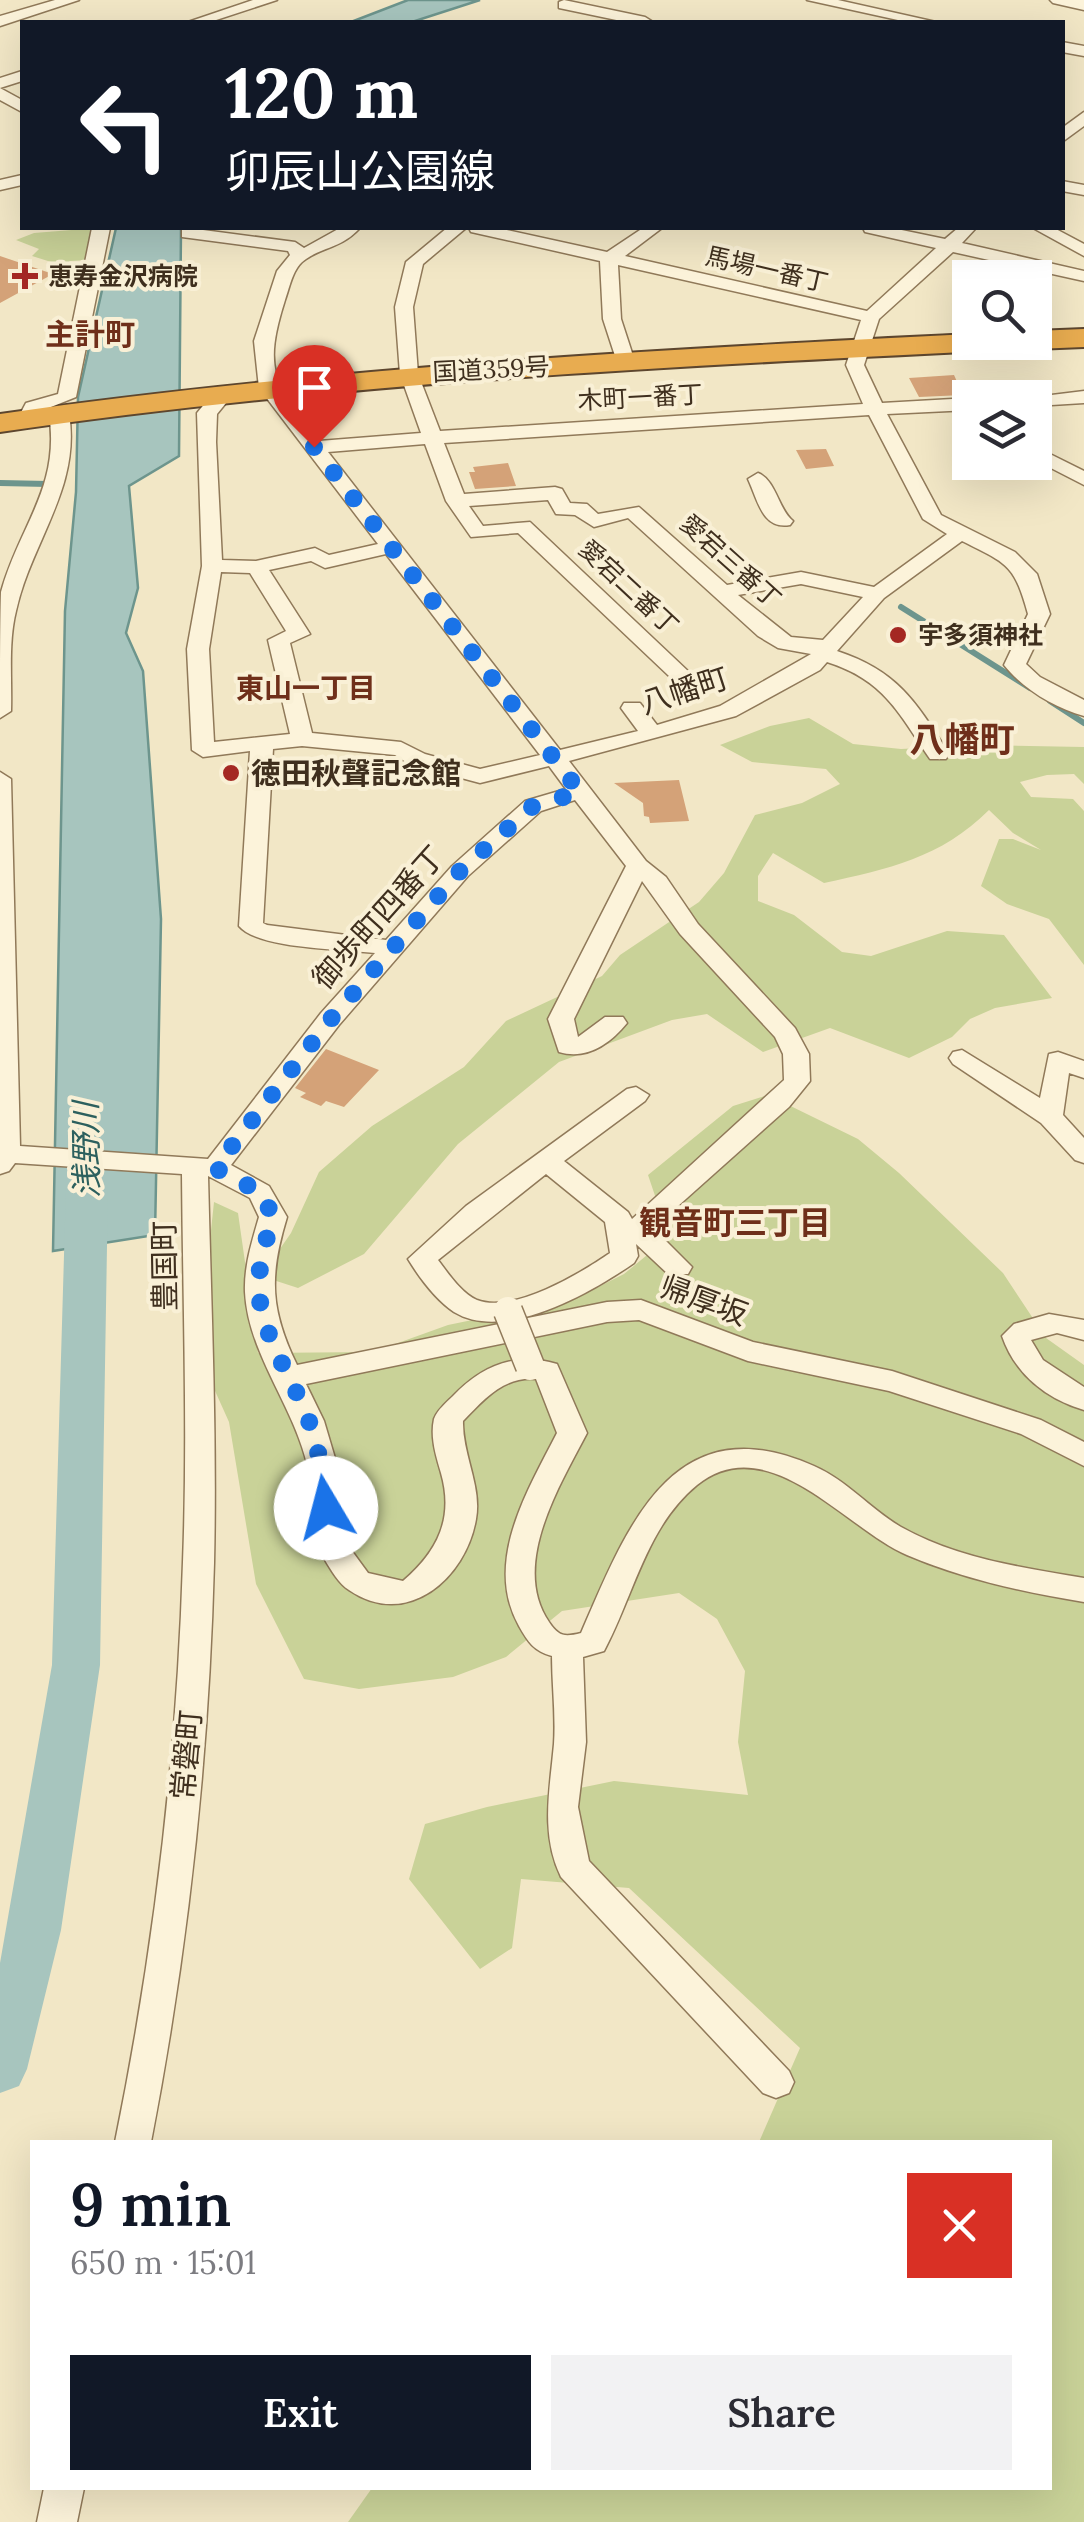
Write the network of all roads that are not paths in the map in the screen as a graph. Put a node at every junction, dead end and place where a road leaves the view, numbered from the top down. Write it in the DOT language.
graph roads {
  1 [pos="71,0"];
  2 [pos="269,0"];
  3 [pos="648,0"];
  4 [pos="814,0"];
  5 [pos="1058,0"];
  6 [pos="35,5"];
  7 [pos="1084,5"];
  8 [pos="561,7"];
  9 [pos="203,20"];
  10 [pos="620,20"];
  11 [pos="625,20"];
  12 [pos="914,20"];
  13 [pos="0,21"];
  14 [pos="1084,115"];
  15 [pos="1065,134"];
  16 [pos="101,230"];
  17 [pos="348,230"];
  18 [pos="455,230"];
  19 [pos="486,230"];
  20 [pos="651,230"];
  21 [pos="882,230"];
  22 [pos="966,230"];
  23 [pos="1046,230"];
  24 [pos="188,233"];
  25 [pos="246,233"];
  26 [pos="949,244"];
  27 [pos="1084,251"];
  28 [pos="299,255"];
  29 [pos="610,259"];
  30 [pos="1084,276"];
  31 [pos="871,317"];
  32 [pos="1084,338"];
  33 [pos="1052,339"];
  34 [pos="952,344"];
  35 [pos="858,349"];
  36 [pos="626,362"];
  37 [pos="409,374"];
  38 [pos="268,388"];
  39 [pos="210,395"];
  40 [pos="1084,397"];
  41 [pos="1052,399"];
  42 [pos="952,405"];
  43 [pos="876,410"];
  44 [pos="39,415"];
  45 [pos="431,438"];
  46 [pos="314,447"];
  47 [pos="1052,461"];
  48 [pos="1084,478"];
  49 [pos="758,479"];
  50 [pos="456,501"];
  51 [pos="559,502"];
  52 [pos="782,521"];
  53 [pos="523,526"];
  54 [pos="962,532"];
  55 [pos="392,547"];
  56 [pos="0,554"];
  57 [pos="29,555"];
  58 [pos="212,566"];
  59 [pos="256,567"];
  60 [pos="724,592"];
  61 [pos="877,594"];
  62 [pos="824,650"];
  63 [pos="696,689"];
  64 [pos="632,708"];
  65 [pos="1084,709"];
  66 [pos="0,711"];
  67 [pos="652,734"];
  68 [pos="302,739"];
  69 [pos="262,744"];
  70 [pos="938,754"];
  71 [pos="552,758"];
  72 [pos="0,779"];
  73 [pos="580,792"];
  74 [pos="638,866"];
  75 [pos="394,948"];
  76 [pos="614,1024"];
  77 [pos="962,1058"];
  78 [pos="1084,1070"];
  79 [pos="636,1096"];
  80 [pos="1050,1117"];
  81 [pos="1084,1154"];
  82 [pos="9,1157"];
  83 [pos="548,1162"];
  84 [pos="197,1166"];
  85 [pos="678,1267"];
  86 [pos="508,1311"];
  87 [pos="1084,1330"];
  88 [pos="198,1364"];
  89 [pos="530,1366"];
  90 [pos="290,1377"];
  91 [pos="1084,1400"];
  92 [pos="1084,1454"];
  93 [pos="1084,1590"];
  94 [pos="567,1649"];
  95 [pos="776,2082"];
  96 [pos="133,2140"];
  97 [pos="64,2490"];
  98 [pos="57,2522"];
  1 -- 6 [label="street"];
  2 -- 9 [label="street"];
  3 -- 11 [label="street"];
  4 -- 12 [label="street"];
  5 -- 7 [label="street"];
  6 -- 13 [label="street"];
  8 -- 10 [label="street"];
  14 -- 15 [label="street"];
  16 -- 44 [label="street"];
  17 -- 28 [label="street"];
  18 -- 37 [label="street"];
  19 -- 29 [label="street, 馬場一番丁"];
  20 -- 29 [label="street"];
  21 -- 26 [label="street"];
  22 -- 26 [label="street"];
  23 -- 27 [label="street"];
  24 -- 25 [label="street"];
  25 -- 28 [label="street"];
  26 -- 30 [label="street"];
  26 -- 31 [label="street"];
  28 -- 38 [label="street"];
  29 -- 31 [label="street, 馬場一番丁"];
  29 -- 36 [label="street"];
  31 -- 35 [label="street"];
  32 -- 33 [label="highway"];
  34 -- 35 [label="highway, 国道359号"];
  35 -- 36 [label="highway, 国道359号"];
  35 -- 43 [label="street"];
  36 -- 37 [label="highway, 国道359号"];
  37 -- 38 [label="highway, 国道359号"];
  37 -- 45 [label="street"];
  38 -- 39 [label="highway, 国道359号"];
  38 -- 46 [label="street"];
  39 -- 44 [label="highway, 国道359号"];
  39 -- 58 [label="street"];
  40 -- 41 [label="street"];
  42 -- 43 [label="street, 木町一番丁"];
  43 -- 45 [label="street, 木町一番丁"];
  43 -- 54 [label="street"];
  44 -- 57 [label="street"];
  45 -- 46 [label="street, 木町一番丁"];
  45 -- 50 [label="street"];
  46 -- 55 [label="street"];
  47 -- 48 [label="street"];
  49 -- 52 [label="street"];
  50 -- 51 [label="street"];
  50 -- 53 [label="street"];
  51 -- 53 [label="street"];
  51 -- 60 [label="street, 愛宕三番丁"];
  53 -- 63 [label="street, 愛宕二番丁"];
  54 -- 61 [label="street, 八幡町"];
  54 -- 65 [label="street"];
  55 -- 59 [label="street"];
  55 -- 71 [label="street"];
  56 -- 57 [label="street"];
  57 -- 66 [label="street"];
  58 -- 59 [label="street"];
  58 -- 69 [label="street, 八幡町"];
  59 -- 68 [label="street"];
  60 -- 61 [label="street"];
  60 -- 62 [label="street, 愛宕三番丁"];
  61 -- 62 [label="street, 八幡町"];
  62 -- 67 [label="street, 八幡町"];
  62 -- 70 [label="street, 愛宕三番丁"];
  64 -- 67 [label="street"];
  67 -- 71 [label="street, 八幡町"];
  68 -- 69 [label="street, 八幡町"];
  68 -- 71 [label="street, 八幡町"];
  69 -- 75 [label="street"];
  71 -- 73 [label="street"];
  72 -- 82 [label="street"];
  73 -- 74 [label="street"];
  73 -- 75 [label="street, 御歩町四番丁"];
  74 -- 76 [label="street"];
  74 -- 85 [label="street"];
  75 -- 84 [label="street, 御歩町四番丁"];
  77 -- 80 [label="street"];
  78 -- 80 [label="street"];
  79 -- 83 [label="street"];
  80 -- 81 [label="street"];
  82 -- 84 [label="street"];
  83 -- 86 [label="street"];
  83 -- 86 [label="street"];
  84 -- 88 [label="street, 豊国町"];
  84 -- 90 [label="street"];
  86 -- 89 [label="street, bridge"];
  87 -- 91 [label="street"];
  88 -- 96 [label="street, 常磐町"];
  89 -- 90 [label="street"];
  89 -- 94 [label="street"];
  90 -- 92 [label="street, 帰厚坂"];
  93 -- 94 [label="street"];
  94 -- 95 [label="street"];
  97 -- 98 [label="street"];
}
